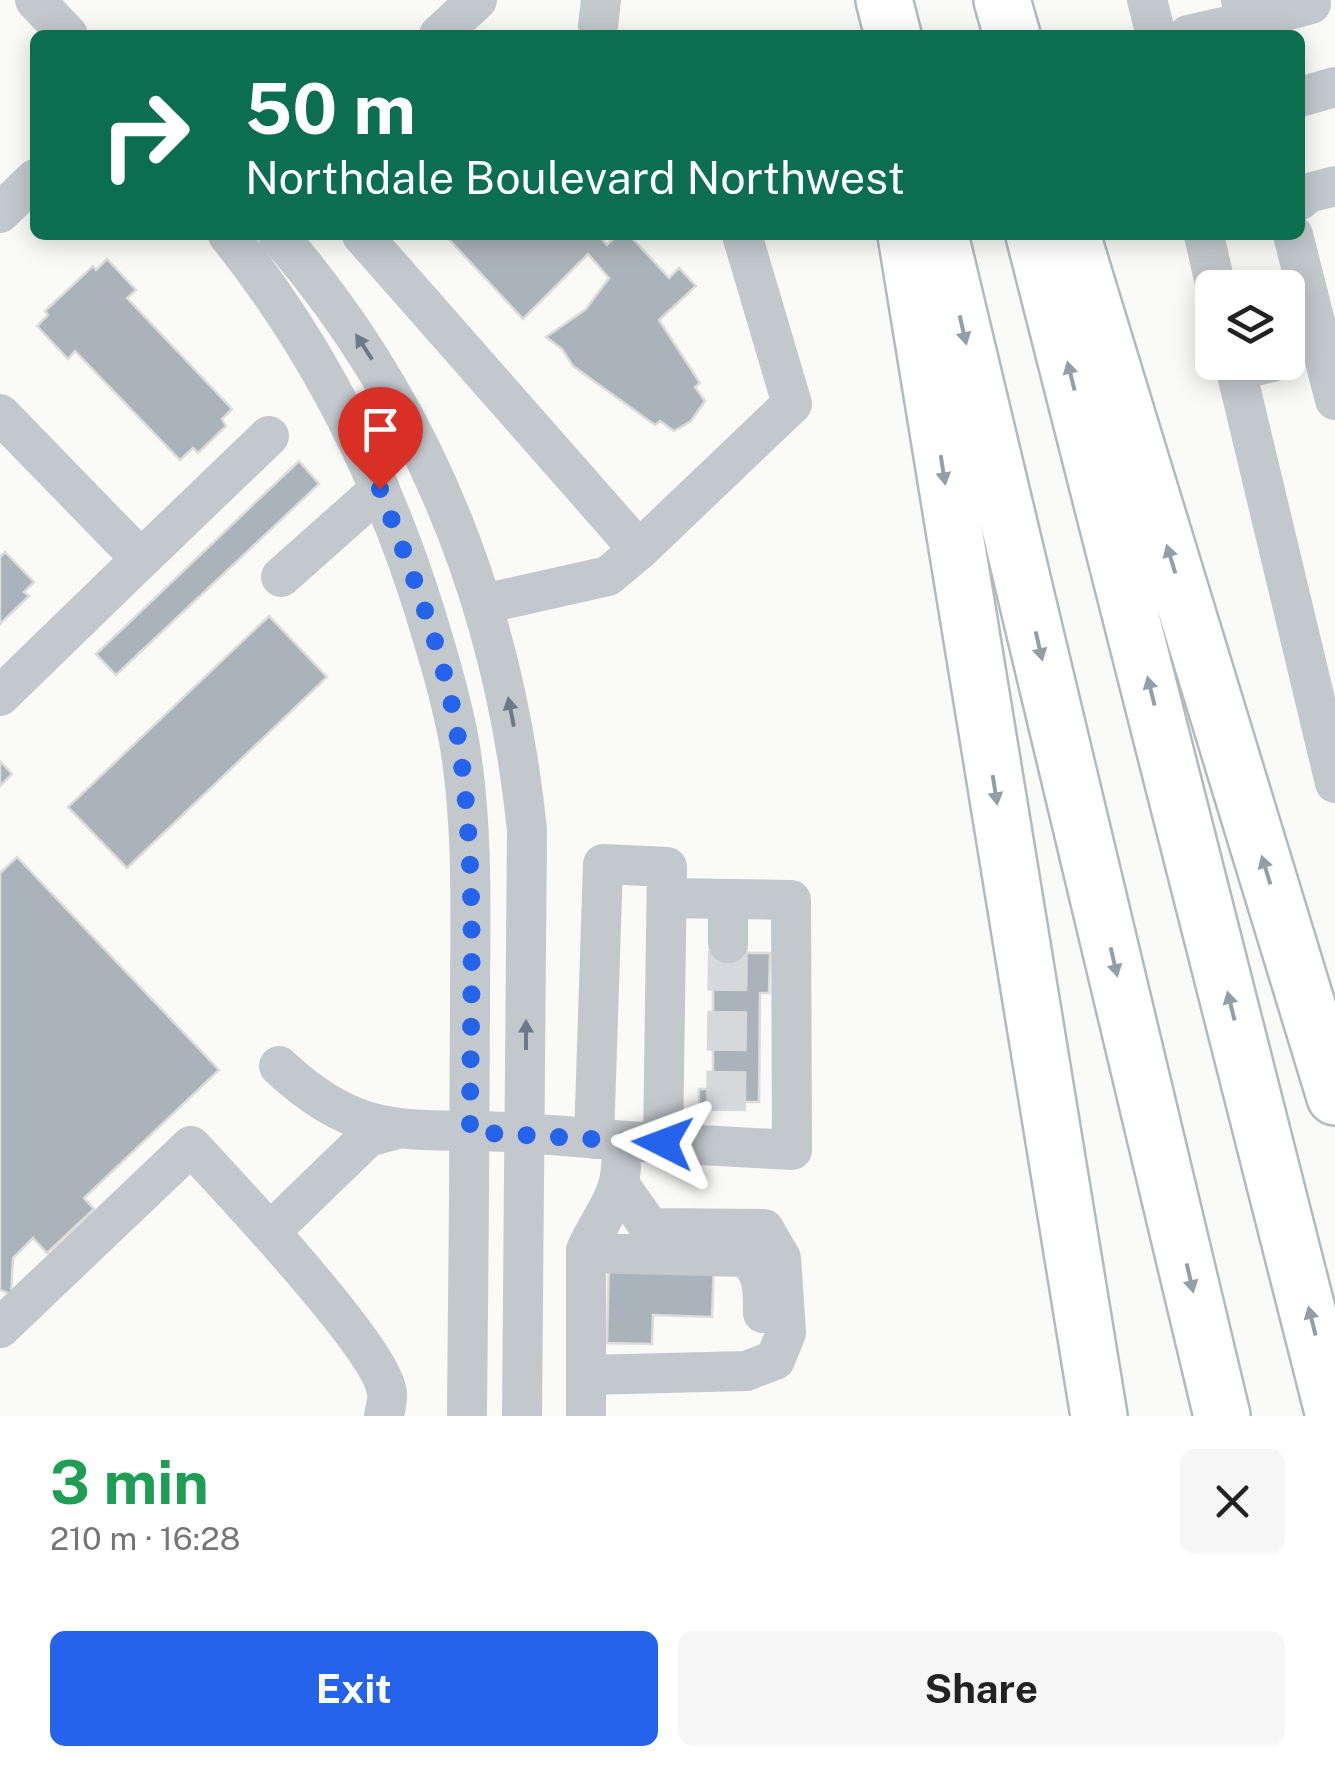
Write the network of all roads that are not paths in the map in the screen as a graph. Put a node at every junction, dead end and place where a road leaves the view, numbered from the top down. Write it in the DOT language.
graph roads {
  1 [pos="35,0"];
  2 [pos="477,0"];
  3 [pos="867,0"];
  4 [pos="884,0"];
  5 [pos="980,0"];
  6 [pos="1002,0"];
  7 [pos="1147,0"];
  8 [pos="1311,4"];
  9 [pos="1246,19"];
  10 [pos="63,30"];
  11 [pos="444,30"];
  12 [pos="872,30"];
  13 [pos="892,30"];
  14 [pos="987,30"];
  15 [pos="1011,30"];
  16 [pos="1155,30"];
  17 [pos="1206,30"];
  18 [pos="1335,87"];
  19 [pos="1305,96"];
  20 [pos="30,184"];
  21 [pos="1335,186"];
  22 [pos="1305,195"];
  23 [pos="0,213"];
  24 [pos="232,240"];
  25 [pos="366,240"];
  26 [pos="743,240"];
  27 [pos="907,240"];
  28 [pos="941,240"];
  29 [pos="1035,240"];
  30 [pos="1074,240"];
  31 [pos="1205,240"];
  32 [pos="1294,240"];
  33 [pos="302,243"];
  34 [pos="1212,270"];
  35 [pos="1296,270"];
  36 [pos="1305,355"];
  37 [pos="1250,380"];
  38 [pos="1335,400"];
  39 [pos="0,414"];
  40 [pos="269,436"];
  41 [pos="380,489"];
  42 [pos="639,550"];
  43 [pos="141,559"];
  44 [pos="281,576"];
  45 [pos="483,604"];
  46 [pos="0,696"];
  47 [pos="1335,783"];
  48 [pos="667,898"];
  49 [pos="728,900"];
  50 [pos="728,943"];
  51 [pos="279,1066"];
  52 [pos="1335,1097"];
  53 [pos="394,1130"];
  54 [pos="470,1132"];
  55 [pos="525,1133"];
  56 [pos="607,1140"];
  57 [pos="663,1143"];
  58 [pos="621,1187"];
  59 [pos="270,1232"];
  60 [pos="586,1253"];
  61 [pos="0,1328"];
  62 [pos="758,1366"];
  63 [pos="586,1401"];
  64 [pos="522,1414"];
  65 [pos="384,1416"];
  66 [pos="467,1416"];
  67 [pos="1099,1416"];
  68 [pos="1222,1416"];
  69 [pos="1334,1416"];
  1 -- 10 [label="street"];
  2 -- 11 [label="street"];
  3 -- 12 [label="highway"];
  4 -- 13 [label="highway"];
  5 -- 14 [label="highway"];
  6 -- 15 [label="highway"];
  7 -- 16 [label="street"];
  8 -- 9 [label="street"];
  9 -- 17 [label="street"];
  18 -- 19 [label="street"];
  20 -- 23 [label="street"];
  21 -- 22 [label="street"];
  24 -- 41 [label="street"];
  25 -- 42 [label="street"];
  26 -- 42 [label="street"];
  27 -- 67 [label="highway, one-way"];
  28 -- 68 [label="highway, one-way"];
  69 -- 29 [label="highway, one-way"];
  52 -- 30 [label="highway, one-way"];
  31 -- 34 [label="street"];
  32 -- 35 [label="street"];
  45 -- 33 [label="street, one-way"];
  36 -- 38 [label="street"];
  37 -- 47 [label="street"];
  39 -- 43 [label="street"];
  40 -- 43 [label="street"];
  41 -- 44 [label="street"];
  41 -- 54 [label="street"];
  42 -- 45 [label="street"];
  43 -- 46 [label="street"];
  55 -- 45 [label="street, one-way"];
  48 -- 49 [label="street"];
  48 -- 56 [label="street"];
  48 -- 57 [label="street"];
  49 -- 50 [label="street"];
  49 -- 57 [label="street"];
  51 -- 53 [label="street"];
  53 -- 54 [label="street"];
  53 -- 59 [label="street"];
  54 -- 55 [label="street"];
  54 -- 66 [label="street"];
  55 -- 56 [label="street"];
  55 -- 64 [label="street"];
  56 -- 57 [label="street"];
  56 -- 58 [label="street"];
  58 -- 60 [label="street"];
  58 -- 62 [label="street"];
  59 -- 61 [label="street"];
  59 -- 65 [label="street"];
  60 -- 62 [label="street"];
  60 -- 63 [label="street"];
  62 -- 63 [label="street"];
  63 -- 64 [label="street"];
}
